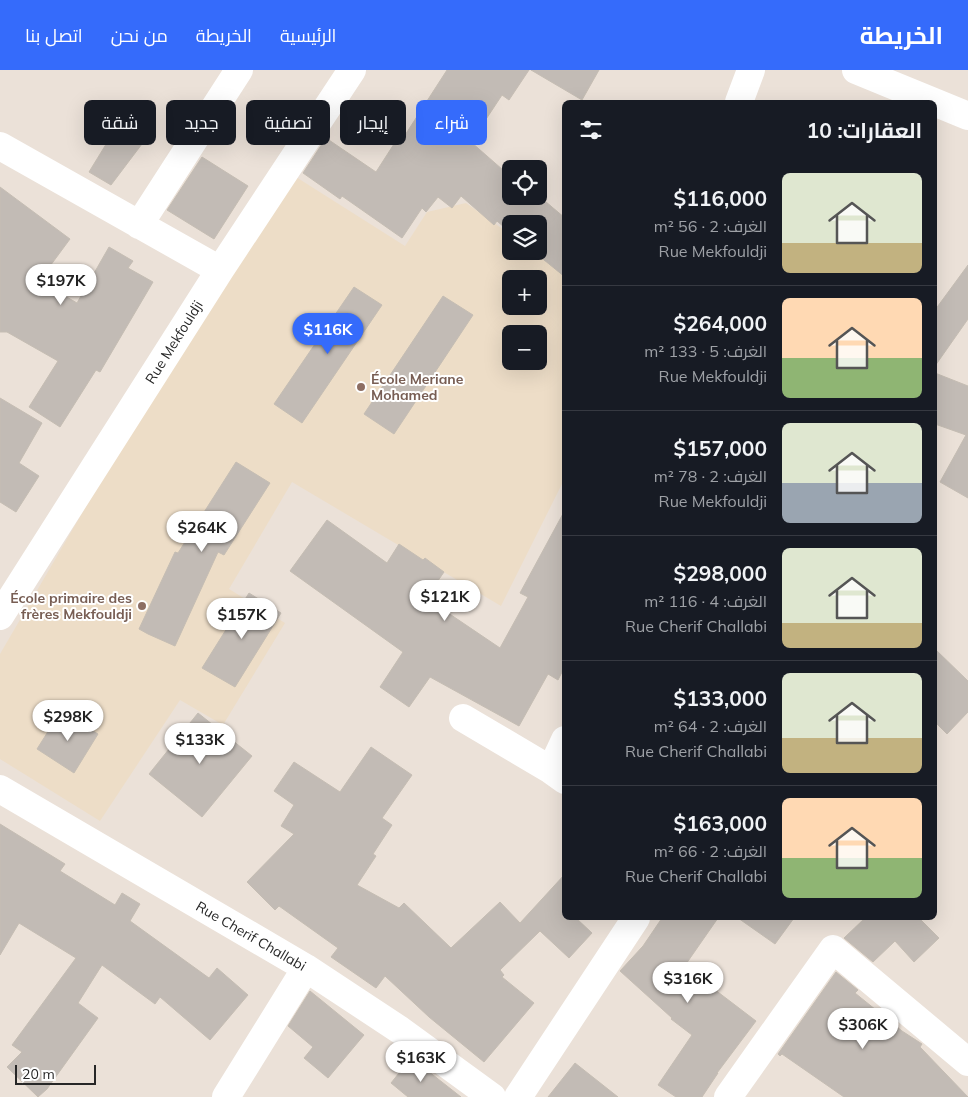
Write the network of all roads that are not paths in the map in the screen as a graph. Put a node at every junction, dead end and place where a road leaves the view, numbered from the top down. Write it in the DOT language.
graph roads {
  1 [pos="239,70"];
  2 [pos="352,70"];
  3 [pos="751,70"];
  4 [pos="856,70"];
  5 [pos="740,100"];
  6 [pos="929,100"];
  7 [pos="937,103"];
  8 [pos="968,116"];
  9 [pos="0,146"];
  10 [pos="139,225"];
  11 [pos="220,270"];
  12 [pos="0,616"];
  13 [pos="463,718"];
  14 [pos="562,755"];
  15 [pos="558,775"];
  16 [pos="0,789"];
  17 [pos="635,920"];
  18 [pos="306,968"];
  19 [pos="968,1062"];
  20 [pos="226,1097"];
  21 [pos="492,1097"];
  22 [pos="518,1097"];
  23 [pos="728,1097"];
  1 -- 10 [label="street"];
  2 -- 11 [label="street, Rue Mekfouldji"];
  3 -- 5 [label="street"];
  4 -- 6 [label="street"];
  7 -- 8 [label="street"];
  9 -- 10 [label="street"];
  10 -- 11 [label="street"];
  11 -- 12 [label="street, Rue Mekfouldji"];
  13 -- 15 [label="street"];
  14 -- 15 [label="street"];
  16 -- 18 [label="street, Rue Cherif Challabi"];
  17 -- 22 [label="street"];
  18 -- 20 [label="street"];
  18 -- 21 [label="street, Rue Cherif Challabi"];
  19 -- 23 [label="street"];
}
